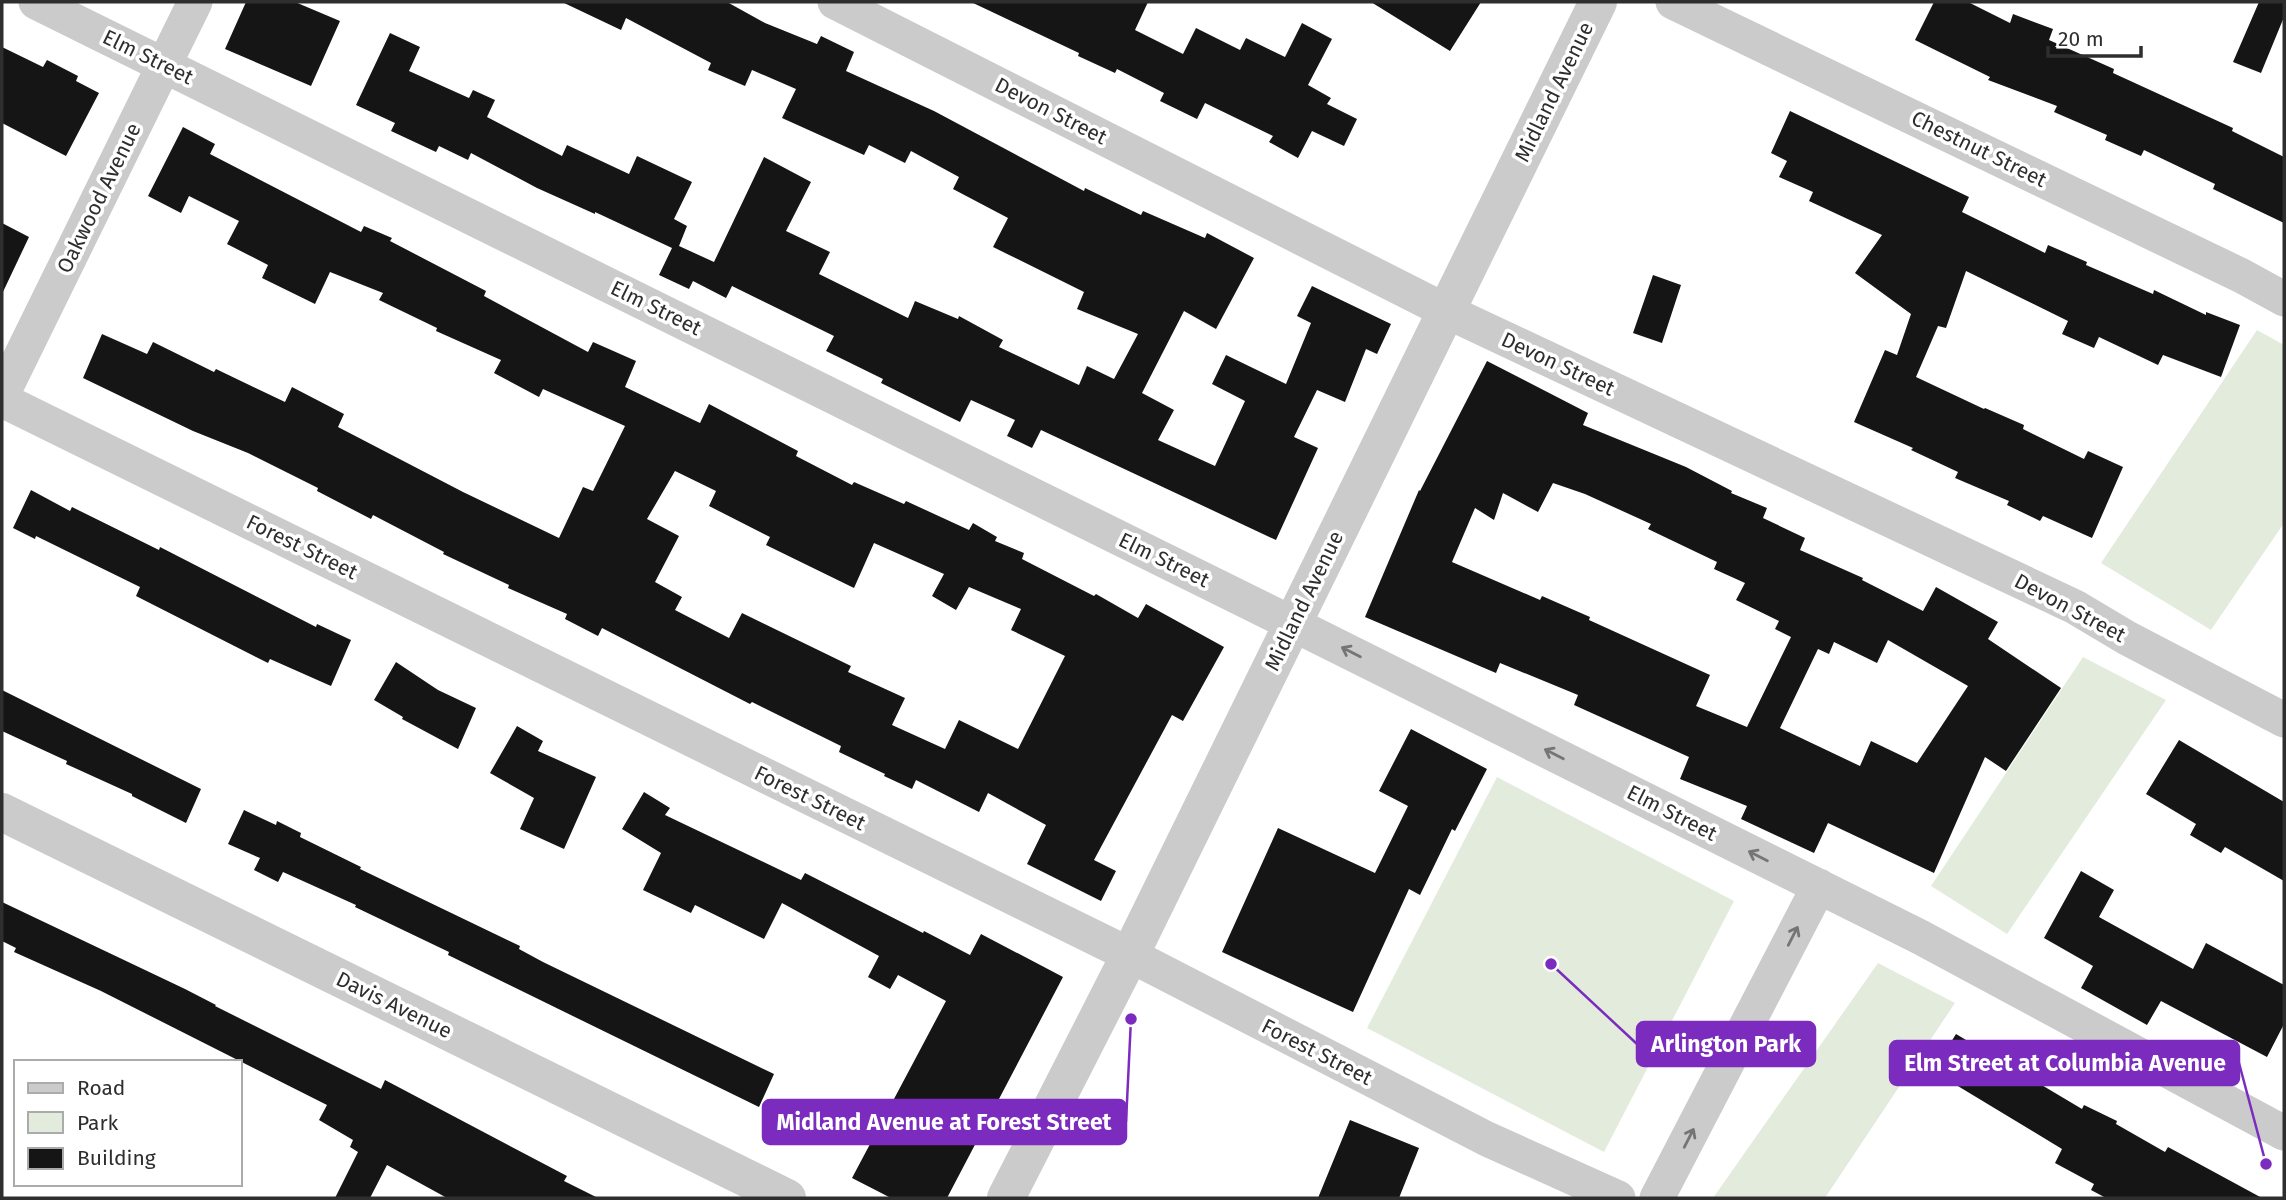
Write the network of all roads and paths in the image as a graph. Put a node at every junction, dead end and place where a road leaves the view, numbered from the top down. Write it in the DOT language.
graph roads {
  1 [pos="36,2"];
  2 [pos="195,2"];
  3 [pos="835,2"];
  4 [pos="1598,2"];
  5 [pos="1673,2"];
  6 [pos="165,65"];
  7 [pos="2284,299"];
  8 [pos="1447,311"];
  9 [pos="2,397"];
  10 [pos="1293,624"];
  11 [pos="2284,720"];
  12 [pos="2,812"];
  13 [pos="1819,886"];
  14 [pos="1130,956"];
  15 [pos="2284,1133"];
  16 [pos="787,1198"];
  17 [pos="1006,1198"];
  18 [pos="1618,1198"];
  19 [pos="1657,1198"];
  1 -- 6 [label="street, Elm Street"];
  2 -- 6 [label="street, Oakwood Avenue"];
  3 -- 8 [label="street, Devon Street"];
  4 -- 8 [label="street, Midland Avenue"];
  5 -- 7 [label="street, Chestnut Street"];
  6 -- 9 [label="street, Oakwood Avenue"];
  6 -- 10 [label="street, Elm Street"];
  8 -- 10 [label="street, Midland Avenue"];
  8 -- 11 [label="street, Devon Street"];
  9 -- 14 [label="street, Forest Street"];
  13 -- 10 [label="street, Elm Street, one-way"];
  10 -- 14 [label="street, Midland Avenue"];
  12 -- 16 [label="street, Davis Avenue"];
  13 -- 15 [label="street, Elm Street"];
  19 -- 13 [label="street, one-way"];
  14 -- 17 [label="street, Midland Avenue"];
  14 -- 18 [label="street, Forest Street"];
}
